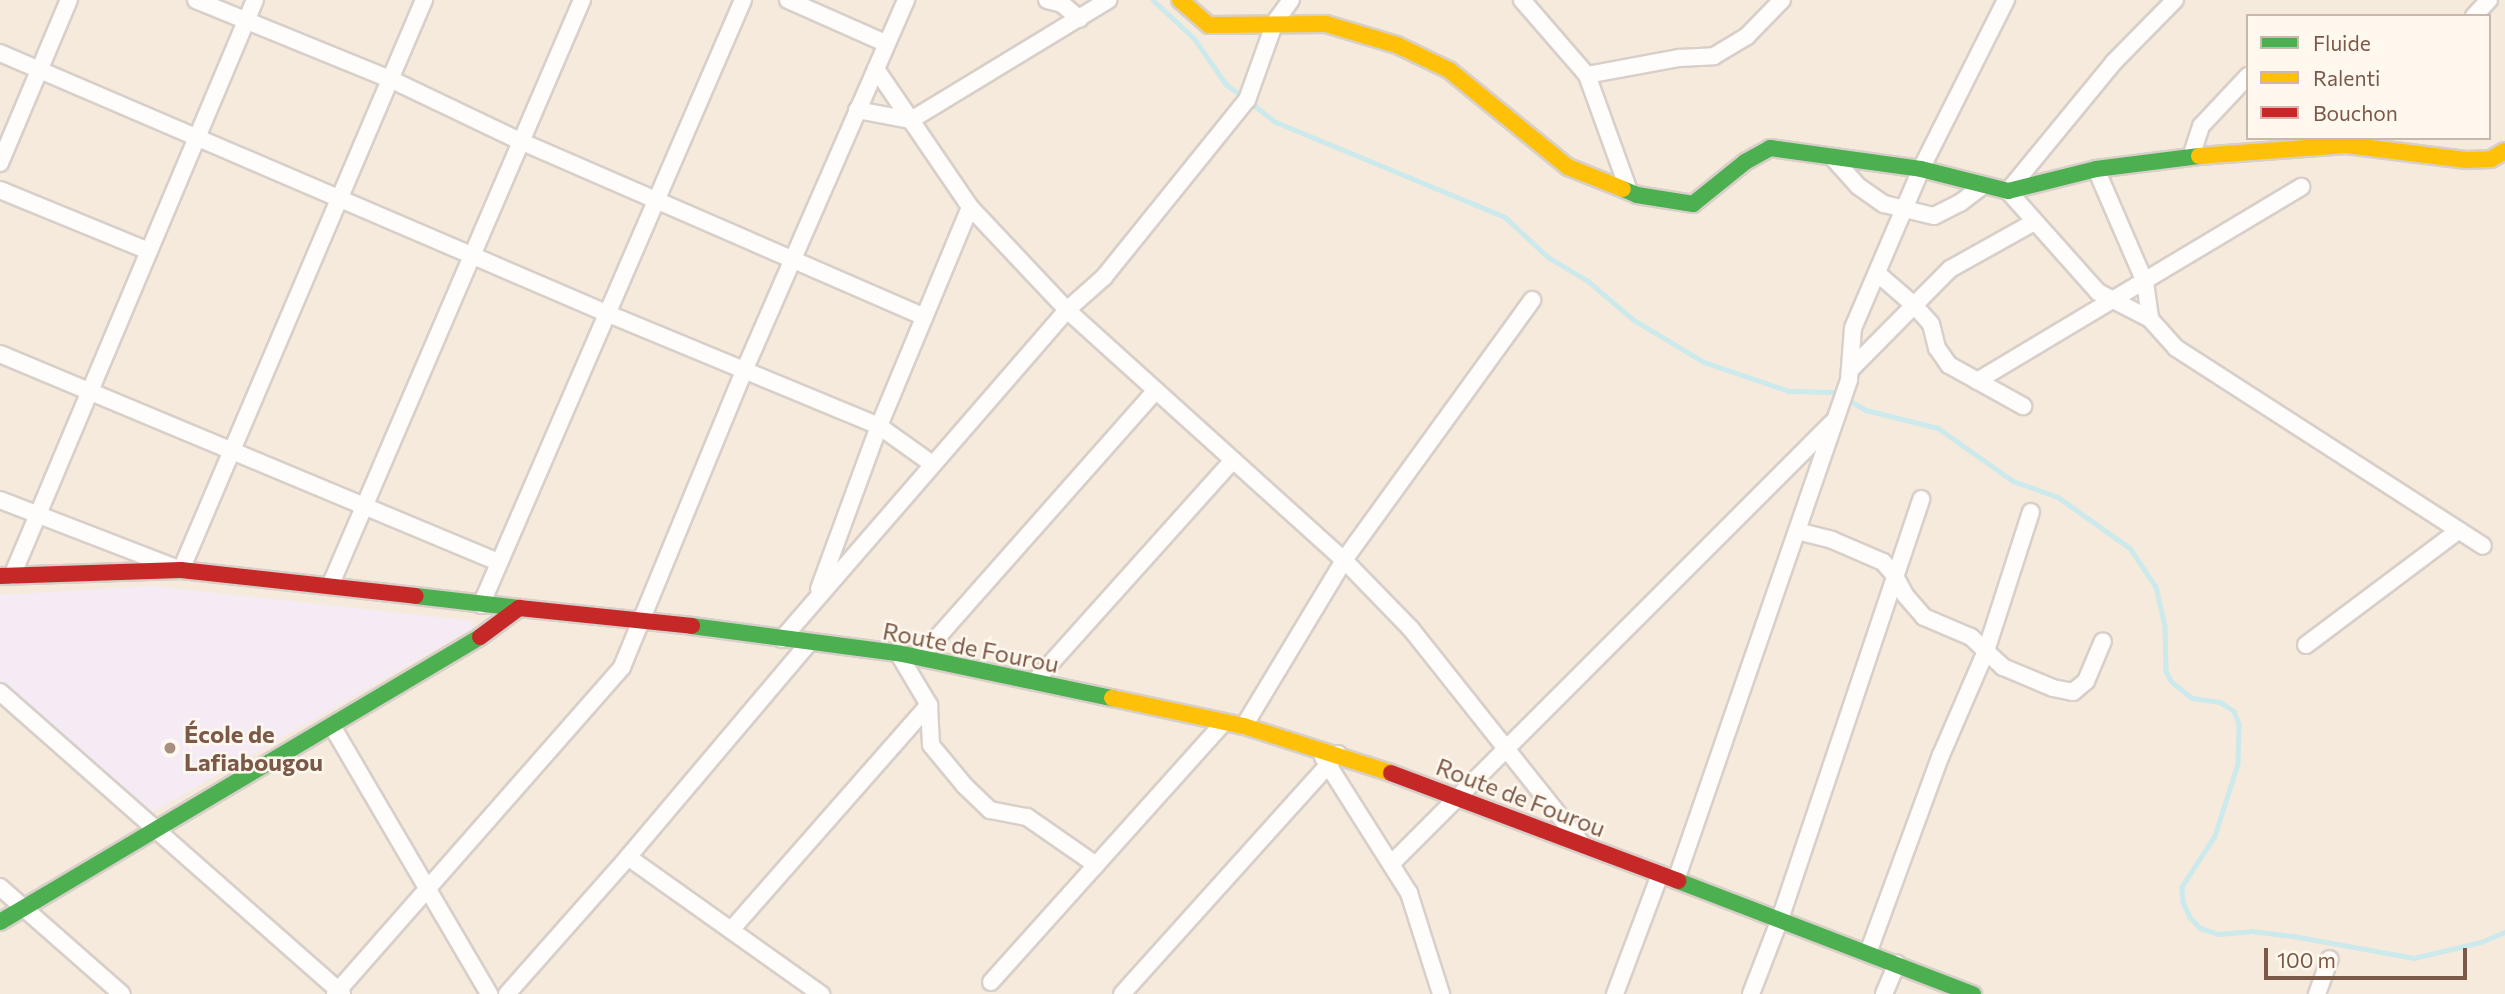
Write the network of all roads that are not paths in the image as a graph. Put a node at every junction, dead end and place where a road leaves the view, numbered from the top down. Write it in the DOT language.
graph roads {
  1 [pos="69,0"];
  2 [pos="196,0"];
  3 [pos="255,0"];
  4 [pos="424,0"];
  5 [pos="582,0"];
  6 [pos="743,0"];
  7 [pos="788,0"];
  8 [pos="906,0"];
  9 [pos="1047,0"];
  10 [pos="1108,0"];
  11 [pos="1180,0"];
  12 [pos="1291,0"];
  13 [pos="1522,0"];
  14 [pos="1782,0"];
  15 [pos="2006,0"];
  16 [pos="2175,0"];
  17 [pos="2489,0"];
  18 [pos="2475,14"];
  19 [pos="1080,19"];
  20 [pos="247,20"];
  21 [pos="1275,22"];
  22 [pos="885,43"];
  23 [pos="0,52"];
  24 [pos="39,69"];
  25 [pos="876,69"];
  26 [pos="1587,75"];
  27 [pos="2246,78"];
  28 [pos="390,79"];
  29 [pos="857,110"];
  30 [pos="911,120"];
  31 [pos="199,136"];
  32 [pos="520,141"];
  33 [pos="2350,142"];
  34 [pos="2505,151"];
  35 [pos="1832,157"];
  36 [pos="2191,157"];
  37 [pos="0,163"];
  38 [pos="1921,169"];
  39 [pos="2096,169"];
  40 [pos="1984,185"];
  41 [pos="2301,187"];
  42 [pos="0,190"];
  43 [pos="1629,191"];
  44 [pos="2008,191"];
  45 [pos="338,198"];
  46 [pos="655,200"];
  47 [pos="970,207"];
  48 [pos="1904,209"];
  49 [pos="2035,222"];
  50 [pos="149,251"];
  51 [pos="474,256"];
  52 [pos="792,258"];
  53 [pos="1877,273"];
  54 [pos="2145,282"];
  55 [pos="2116,299"];
  56 [pos="1532,300"];
  57 [pos="1914,304"];
  58 [pos="1067,310"];
  59 [pos="606,313"];
  60 [pos="924,317"];
  61 [pos="2150,319"];
  62 [pos="0,354"];
  63 [pos="1850,370"];
  64 [pos="744,371"];
  65 [pos="1977,381"];
  66 [pos="1156,390"];
  67 [pos="90,391"];
  68 [pos="2023,406"];
  69 [pos="1838,412"];
  70 [pos="879,426"];
  71 [pos="230,450"];
  72 [pos="1233,460"];
  73 [pos="932,464"];
  74 [pos="1921,499"];
  75 [pos="0,500"];
  76 [pos="365,506"];
  77 [pos="2031,512"];
  78 [pos="37,516"];
  79 [pos="2459,530"];
  80 [pos="1797,531"];
  81 [pos="2483,546"];
  82 [pos="1344,560"];
  83 [pos="498,562"];
  84 [pos="181,570"];
  85 [pos="6,576"];
  86 [pos="1895,576"];
  87 [pos="330,586"];
  88 [pos="814,600"];
  89 [pos="481,605"];
  90 [pos="519,608"];
  91 [pos="640,619"];
  92 [pos="782,639"];
  93 [pos="2103,640"];
  94 [pos="809,643"];
  95 [pos="2306,645"];
  96 [pos="1986,651"];
  97 [pos="898,653"];
  98 [pos="920,657"];
  99 [pos="1034,682"];
  100 [pos="0,692"];
  101 [pos="929,705"];
  102 [pos="1224,722"];
  103 [pos="332,726"];
  104 [pos="1244,726"];
  105 [pos="1506,749"];
  106 [pos="1333,759"];
  107 [pos="1458,797"];
  108 [pos="159,830"];
  109 [pos="1583,845"];
  110 [pos="628,858"];
  111 [pos="1391,864"];
  112 [pos="1096,865"];
  113 [pos="1660,874"];
  114 [pos="1676,880"];
  115 [pos="0,887"];
  116 [pos="426,890"];
  117 [pos="24,908"];
  118 [pos="1780,919"];
  119 [pos="0,922"];
  120 [pos="731,930"];
  121 [pos="1868,953"];
  122 [pos="2330,959"];
  123 [pos="1897,964"];
  124 [pos="991,982"];
  125 [pos="338,993"];
  126 [pos="122,994"];
  127 [pos="489,994"];
  128 [pos="507,994"];
  129 [pos="821,994"];
  130 [pos="1122,994"];
  131 [pos="1441,994"];
  132 [pos="1615,994"];
  133 [pos="1751,994"];
  134 [pos="1884,994"];
  135 [pos="1973,994"];
  136 [pos="2317,994"];
  1 -- 24 [label="street"];
  2 -- 20 [label="street"];
  3 -- 20 [label="street"];
  4 -- 28 [label="street"];
  5 -- 32 [label="street"];
  6 -- 46 [label="street"];
  7 -- 22 [label="street"];
  8 -- 22 [label="street"];
  9 -- 19 [label="street"];
  10 -- 19 [label="street"];
  11 -- 21 [label="main road"];
  12 -- 21 [label="street"];
  13 -- 26 [label="street"];
  14 -- 26 [label="street"];
  15 -- 38 [label="street"];
  16 -- 44 [label="street"];
  17 -- 18 [label="street"];
  19 -- 30 [label="street"];
  20 -- 28 [label="street"];
  20 -- 31 [label="street"];
  21 -- 43 [label="main road"];
  21 -- 58 [label="street"];
  22 -- 25 [label="street"];
  23 -- 24 [label="street"];
  24 -- 31 [label="street"];
  24 -- 37 [label="street"];
  25 -- 29 [label="street"];
  25 -- 30 [label="street"];
  26 -- 43 [label="street"];
  27 -- 36 [label="street"];
  28 -- 32 [label="street"];
  28 -- 45 [label="street"];
  29 -- 30 [label="street"];
  29 -- 52 [label="street"];
  30 -- 47 [label="street"];
  31 -- 45 [label="street"];
  31 -- 50 [label="street"];
  32 -- 46 [label="street"];
  32 -- 51 [label="street"];
  33 -- 34 [label="main road"];
  33 -- 36 [label="main road"];
  35 -- 38 [label="main road"];
  35 -- 43 [label="main road"];
  35 -- 48 [label="street"];
  36 -- 39 [label="main road"];
  38 -- 40 [label="main road"];
  38 -- 48 [label="street"];
  39 -- 44 [label="main road"];
  39 -- 54 [label="street"];
  40 -- 44 [label="main road"];
  40 -- 48 [label="street"];
  41 -- 54 [label="street"];
  42 -- 50 [label="street"];
  44 -- 49 [label="street"];
  45 -- 51 [label="street"];
  45 -- 71 [label="street"];
  46 -- 52 [label="street"];
  46 -- 59 [label="street"];
  47 -- 58 [label="street"];
  47 -- 60 [label="street"];
  48 -- 53 [label="street"];
  49 -- 55 [label="street"];
  49 -- 57 [label="street"];
  50 -- 67 [label="street"];
  51 -- 59 [label="street"];
  51 -- 76 [label="street"];
  52 -- 60 [label="street"];
  52 -- 64 [label="street"];
  53 -- 57 [label="street"];
  53 -- 63 [label="street"];
  54 -- 55 [label="street"];
  54 -- 61 [label="street"];
  55 -- 61 [label="street"];
  55 -- 65 [label="street"];
  56 -- 82 [label="street"];
  57 -- 63 [label="street"];
  57 -- 65 [label="street"];
  58 -- 66 [label="street"];
  58 -- 73 [label="street"];
  59 -- 64 [label="street"];
  59 -- 83 [label="street"];
  60 -- 70 [label="street"];
  61 -- 79 [label="street"];
  62 -- 67 [label="street"];
  63 -- 69 [label="street"];
  64 -- 70 [label="street"];
  64 -- 91 [label="street"];
  65 -- 68 [label="street"];
  66 -- 72 [label="street"];
  66 -- 98 [label="street"];
  67 -- 71 [label="street"];
  67 -- 78 [label="street"];
  69 -- 80 [label="street"];
  69 -- 105 [label="street"];
  70 -- 73 [label="street"];
  70 -- 88 [label="street"];
  71 -- 76 [label="street"];
  71 -- 84 [label="street"];
  72 -- 82 [label="street"];
  72 -- 99 [label="street"];
  73 -- 88 [label="street"];
  74 -- 86 [label="street"];
  75 -- 78 [label="street"];
  76 -- 83 [label="street"];
  76 -- 87 [label="street"];
  77 -- 96 [label="street"];
  78 -- 84 [label="street"];
  78 -- 85 [label="street"];
  79 -- 81 [label="street"];
  79 -- 95 [label="street"];
  80 -- 86 [label="street"];
  80 -- 114 [label="street"];
  82 -- 104 [label="street"];
  82 -- 105 [label="street"];
  83 -- 89 [label="street"];
  84 -- 85 [label="main road, Route de Fourou"];
  84 -- 87 [label="main road, Route de Fourou"];
  86 -- 96 [label="street"];
  86 -- 118 [label="street"];
  87 -- 89 [label="main road, Route de Fourou"];
  88 -- 92 [label="street"];
  89 -- 90 [label="main road, Route de Fourou"];
  90 -- 91 [label="main road, Route de Fourou"];
  90 -- 103 [label="main road"];
  91 -- 92 [label="main road, Route de Fourou"];
  91 -- 116 [label="street"];
  92 -- 94 [label="main road, Route de Fourou"];
  93 -- 96 [label="street"];
  94 -- 97 [label="main road, Route de Fourou"];
  94 -- 110 [label="street"];
  96 -- 121 [label="street"];
  97 -- 98 [label="main road, Route de Fourou"];
  97 -- 101 [label="street"];
  98 -- 99 [label="main road, Route de Fourou"];
  99 -- 102 [label="main road, Route de Fourou"];
  100 -- 108 [label="street"];
  101 -- 112 [label="street"];
  101 -- 120 [label="street"];
  102 -- 104 [label="main road, Route de Fourou"];
  102 -- 112 [label="street"];
  103 -- 108 [label="main road"];
  103 -- 116 [label="street"];
  104 -- 106 [label="main road, Route de Fourou"];
  105 -- 107 [label="street"];
  105 -- 109 [label="street"];
  106 -- 107 [label="main road, Route de Fourou"];
  106 -- 111 [label="street"];
  106 -- 130 [label="street"];
  107 -- 109 [label="main road, Route de Fourou"];
  107 -- 111 [label="street"];
  108 -- 117 [label="main road"];
  108 -- 125 [label="street"];
  109 -- 113 [label="main road, Route de Fourou"];
  110 -- 120 [label="street"];
  110 -- 128 [label="street"];
  111 -- 131 [label="street"];
  112 -- 124 [label="street"];
  113 -- 114 [label="main road, Route de Fourou"];
  113 -- 132 [label="street"];
  114 -- 118 [label="main road, Route de Fourou"];
  115 -- 117 [label="street"];
  116 -- 125 [label="street"];
  116 -- 127 [label="street"];
  117 -- 119 [label="main road"];
  117 -- 126 [label="street"];
  118 -- 121 [label="main road, Route de Fourou"];
  118 -- 133 [label="street"];
  120 -- 129 [label="street"];
  121 -- 123 [label="main road, Route de Fourou"];
  122 -- 136 [label="street"];
  123 -- 134 [label="street"];
  123 -- 135 [label="main road, Route de Fourou"];
}
